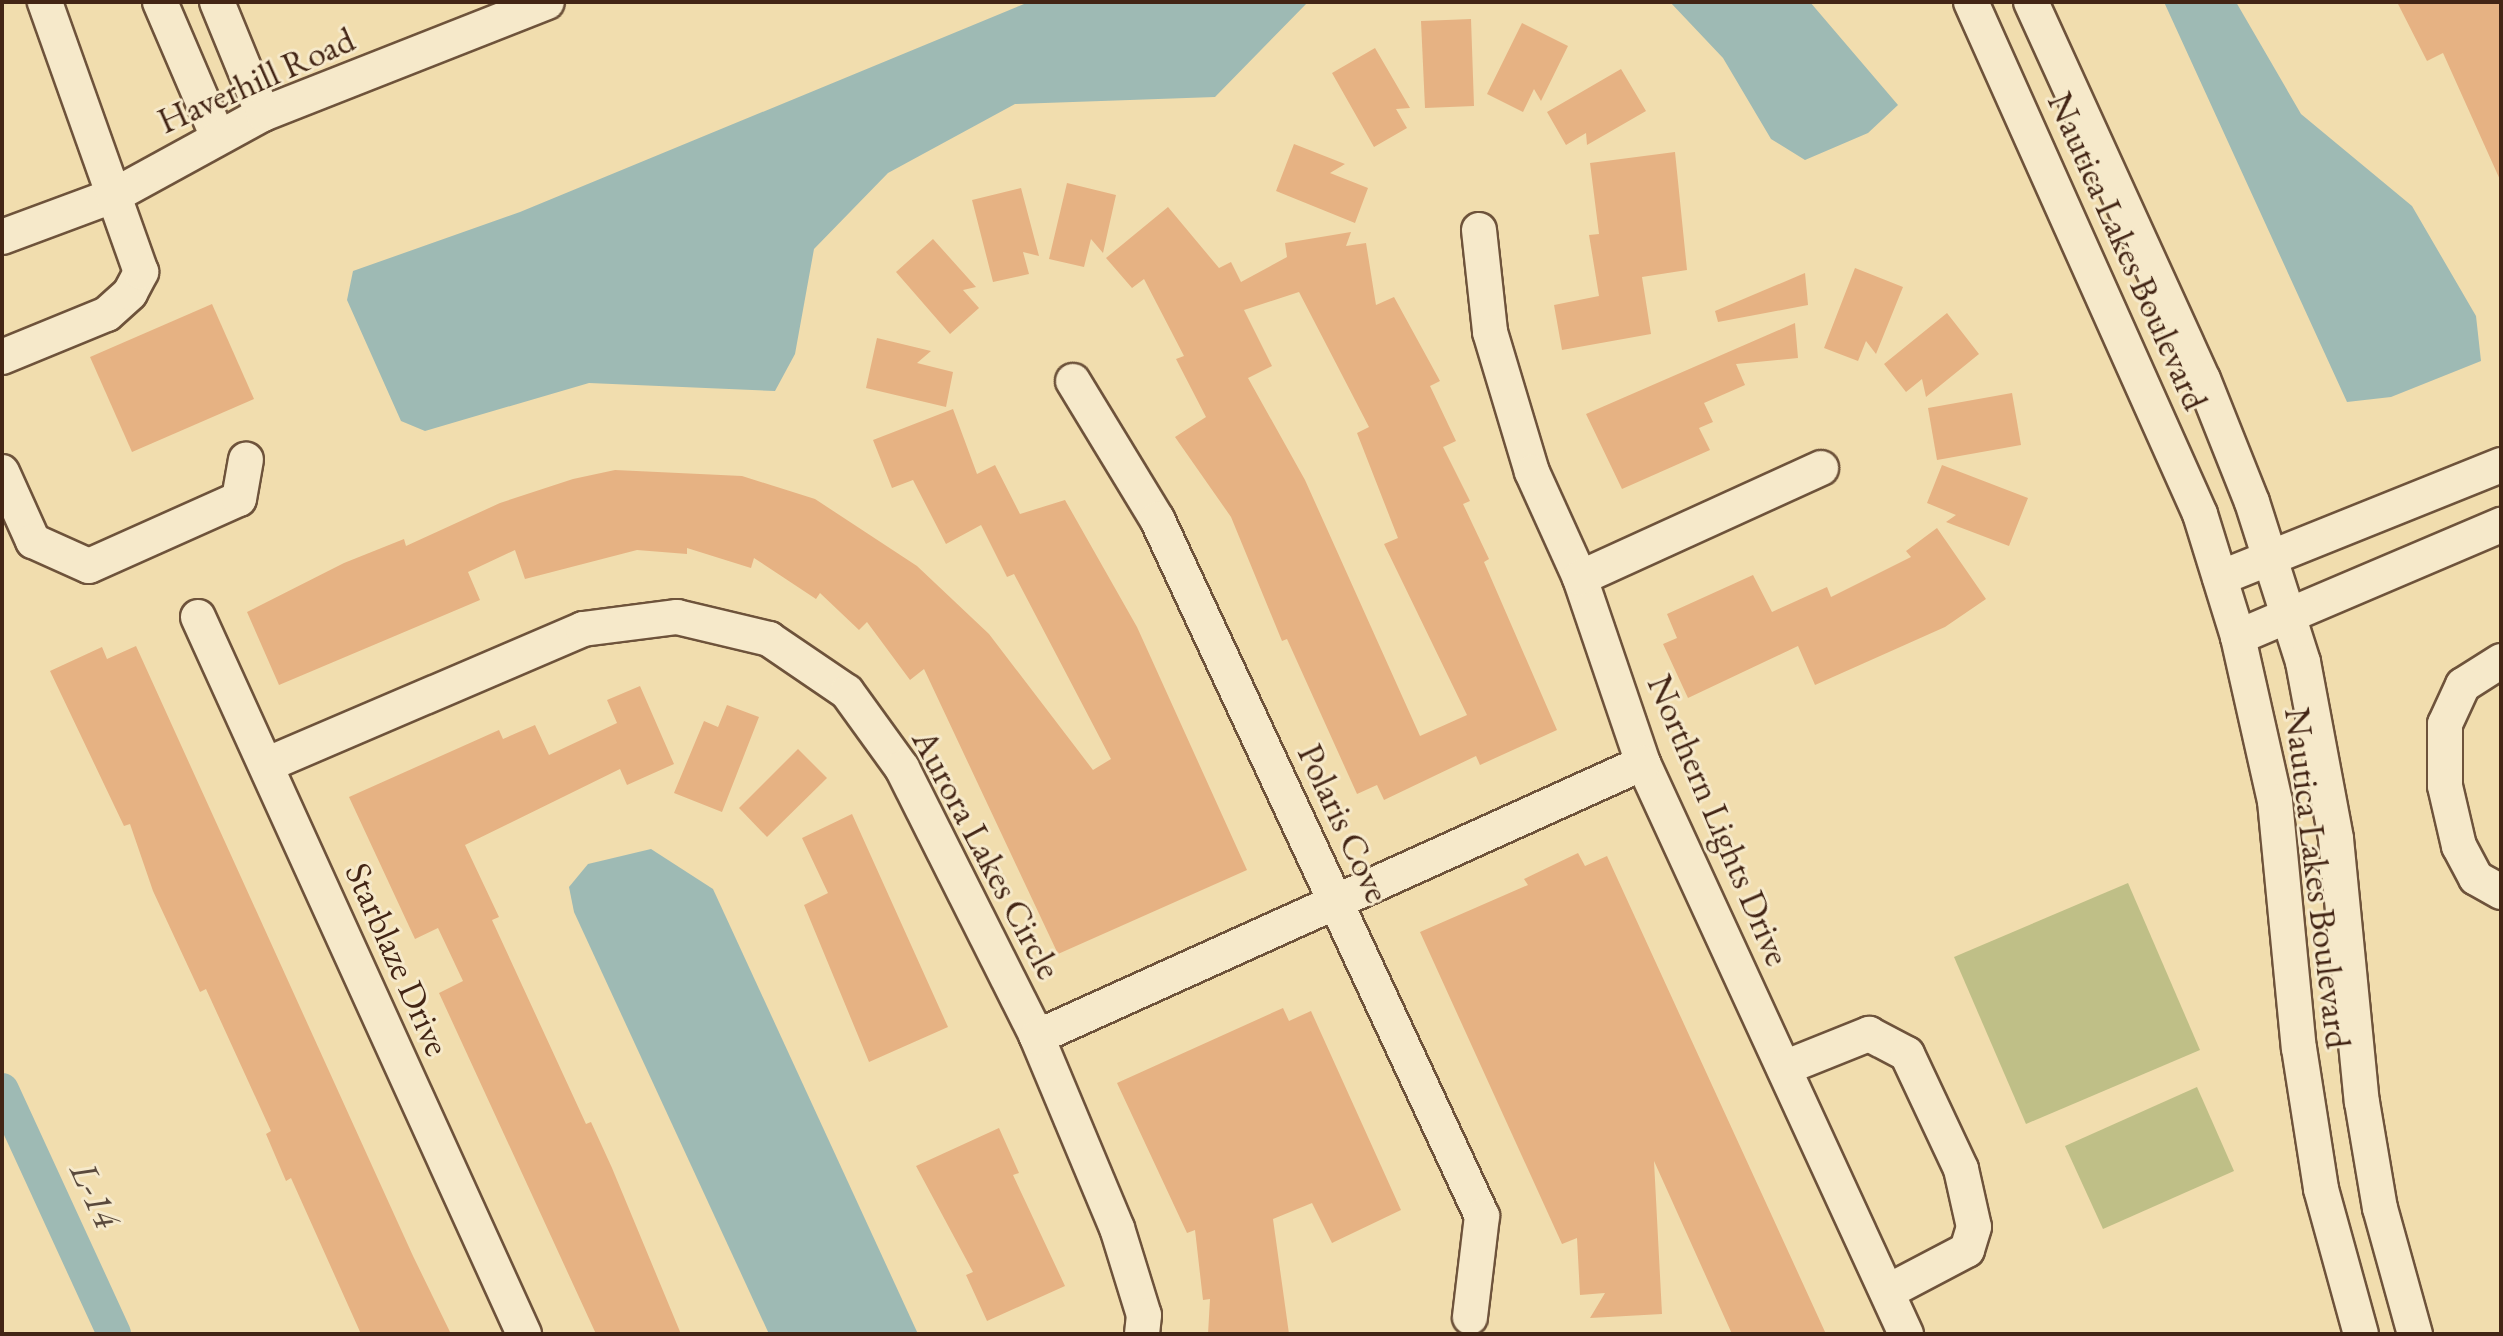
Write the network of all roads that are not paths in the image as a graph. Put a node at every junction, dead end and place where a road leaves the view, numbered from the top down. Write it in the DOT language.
graph roads {
  1 [pos="45,2"];
  2 [pos="160,2"];
  3 [pos="217,2"];
  4 [pos="547,2"];
  5 [pos="1971,2"];
  6 [pos="2031,2"];
  7 [pos="263,114"];
  8 [pos="218,137"];
  9 [pos="115,195"];
  10 [pos="1479,230"];
  11 [pos="2,237"];
  12 [pos="2,357"];
  13 [pos="1073,381"];
  14 [pos="246,460"];
  15 [pos="2501,465"];
  16 [pos="1821,468"];
  17 [pos="2,472"];
  18 [pos="2501,525"];
  19 [pos="2270,560"];
  20 [pos="1580,578"];
  21 [pos="2220,578"];
  22 [pos="2288,616"];
  23 [pos="198,617"];
  24 [pos="2238,637"];
  25 [pos="2501,661"];
  26 [pos="1643,763"];
  27 [pos="266,765"];
  28 [pos="2501,892"];
  29 [pos="1338,902"];
  30 [pos="1037,1037"];
  31 [pos="1784,1068"];
  32 [pos="1887,1292"];
  33 [pos="1470,1317"];
  34 [pos="2411,1323"];
  35 [pos="2358,1333"];
  36 [pos="524,1334"];
  37 [pos="1142,1334"];
  38 [pos="1906,1334"];
  1 -- 9 [label="street"];
  2 -- 8 [label="street"];
  3 -- 7 [label="street"];
  4 -- 7 [label="street, Haverhill Road"];
  5 -- 21 [label="street, Nautica Lakes Boulevard"];
  6 -- 19 [label="street, Nautica Lakes Boulevard"];
  7 -- 8 [label="street, Haverhill Road"];
  8 -- 9 [label="street, Haverhill Road"];
  9 -- 11 [label="street, Haverhill Road"];
  9 -- 12 [label="street"];
  10 -- 20 [label="street, Northern Lights Drive"];
  13 -- 29 [label="street, Polaris Cove"];
  14 -- 17 [label="street"];
  15 -- 19 [label="street"];
  16 -- 20 [label="street"];
  18 -- 22 [label="street"];
  19 -- 21 [label="street"];
  19 -- 22 [label="street, Nautica Lakes Boulevard"];
  20 -- 26 [label="street, Northern Lights Drive"];
  21 -- 24 [label="street, Nautica Lakes Boulevard"];
  22 -- 24 [label="street"];
  22 -- 34 [label="street, Nautica Lakes Boulevard"];
  23 -- 27 [label="street, Starblaze Drive"];
  24 -- 35 [label="street, Nautica Lakes Boulevard"];
  25 -- 28 [label="street"];
  26 -- 29 [label="street"];
  26 -- 31 [label="street, Northern Lights Drive"];
  27 -- 30 [label="street, Aurora Lakes Circle"];
  27 -- 36 [label="street, Starblaze Drive"];
  29 -- 30 [label="street"];
  29 -- 33 [label="street, Polaris Cove"];
  30 -- 37 [label="street, Aurora Lakes Circle"];
  31 -- 32 [label="street, Northern Lights Drive"];
  31 -- 32 [label="street"];
  32 -- 38 [label="street, Northern Lights Drive"];
  34 -- 35 [label="street"];
}
